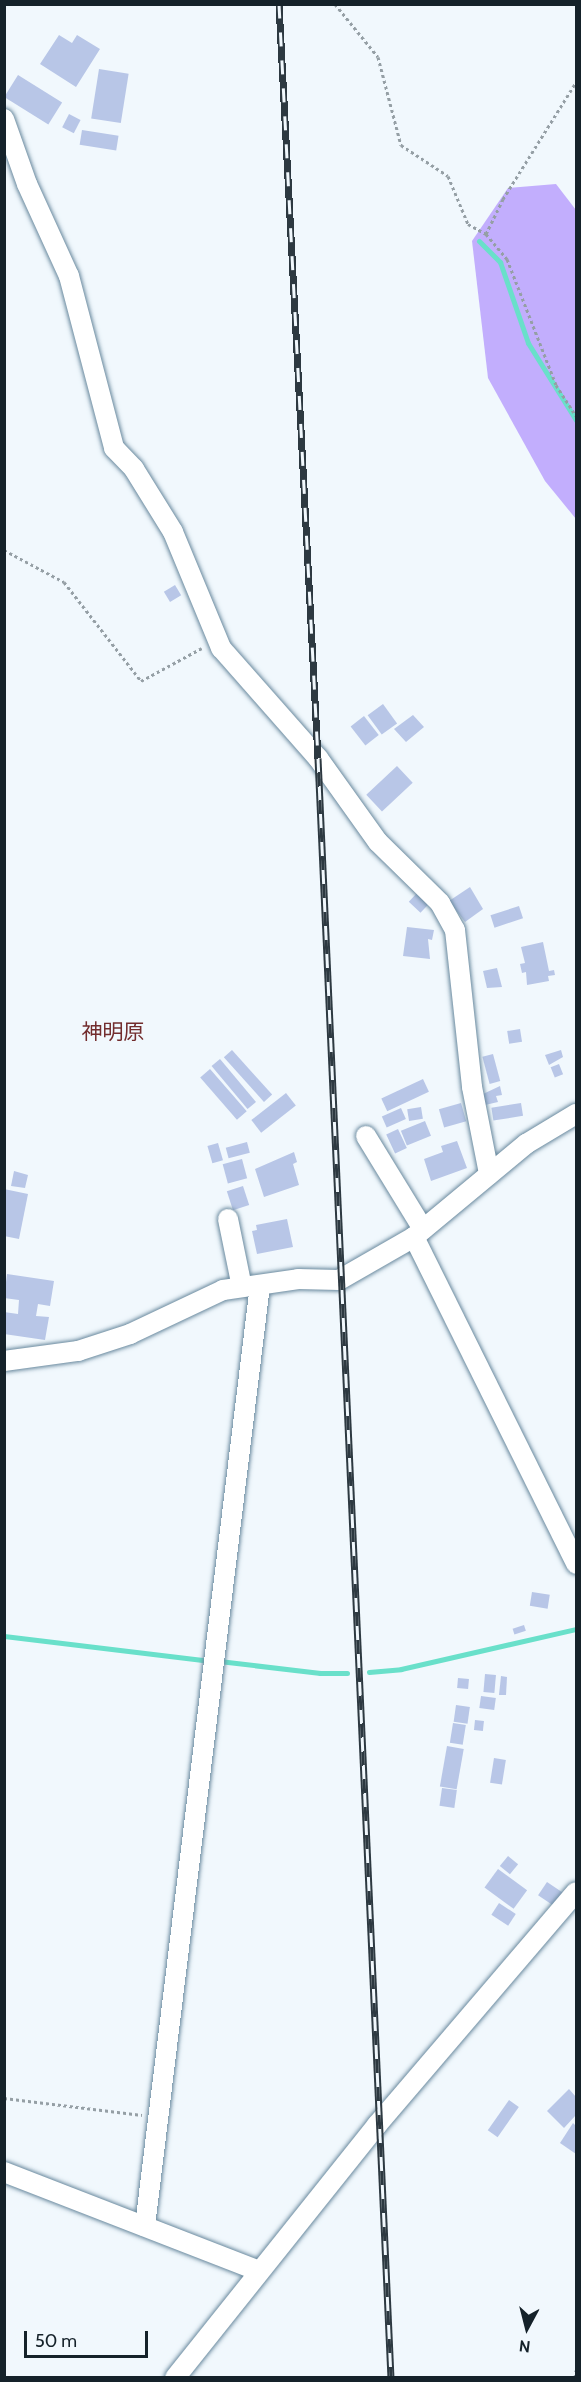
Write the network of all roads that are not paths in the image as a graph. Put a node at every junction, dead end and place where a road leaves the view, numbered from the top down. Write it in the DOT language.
graph roads {
  1 [pos="4,119"];
  2 [pos="576,1114"];
  3 [pos="366,1136"];
  4 [pos="489,1174"];
  5 [pos="228,1219"];
  6 [pos="419,1233"];
  7 [pos="251,1286"];
  8 [pos="4,1361"];
  9 [pos="576,1564"];
  10 [pos="576,1892"];
  11 [pos="4,2172"];
  12 [pos="145,2226"];
  13 [pos="257,2270"];
  14 [pos="175,2378"];
  1 -- 4 [label="street"];
  2 -- 4 [label="street"];
  3 -- 6 [label="street"];
  4 -- 6 [label="street"];
  5 -- 7 [label="street"];
  6 -- 7 [label="street"];
  6 -- 9 [label="street"];
  7 -- 8 [label="street"];
  7 -- 12 [label="street"];
  10 -- 13 [label="street"];
  11 -- 12 [label="street"];
  12 -- 13 [label="street"];
  13 -- 14 [label="street"];
}
